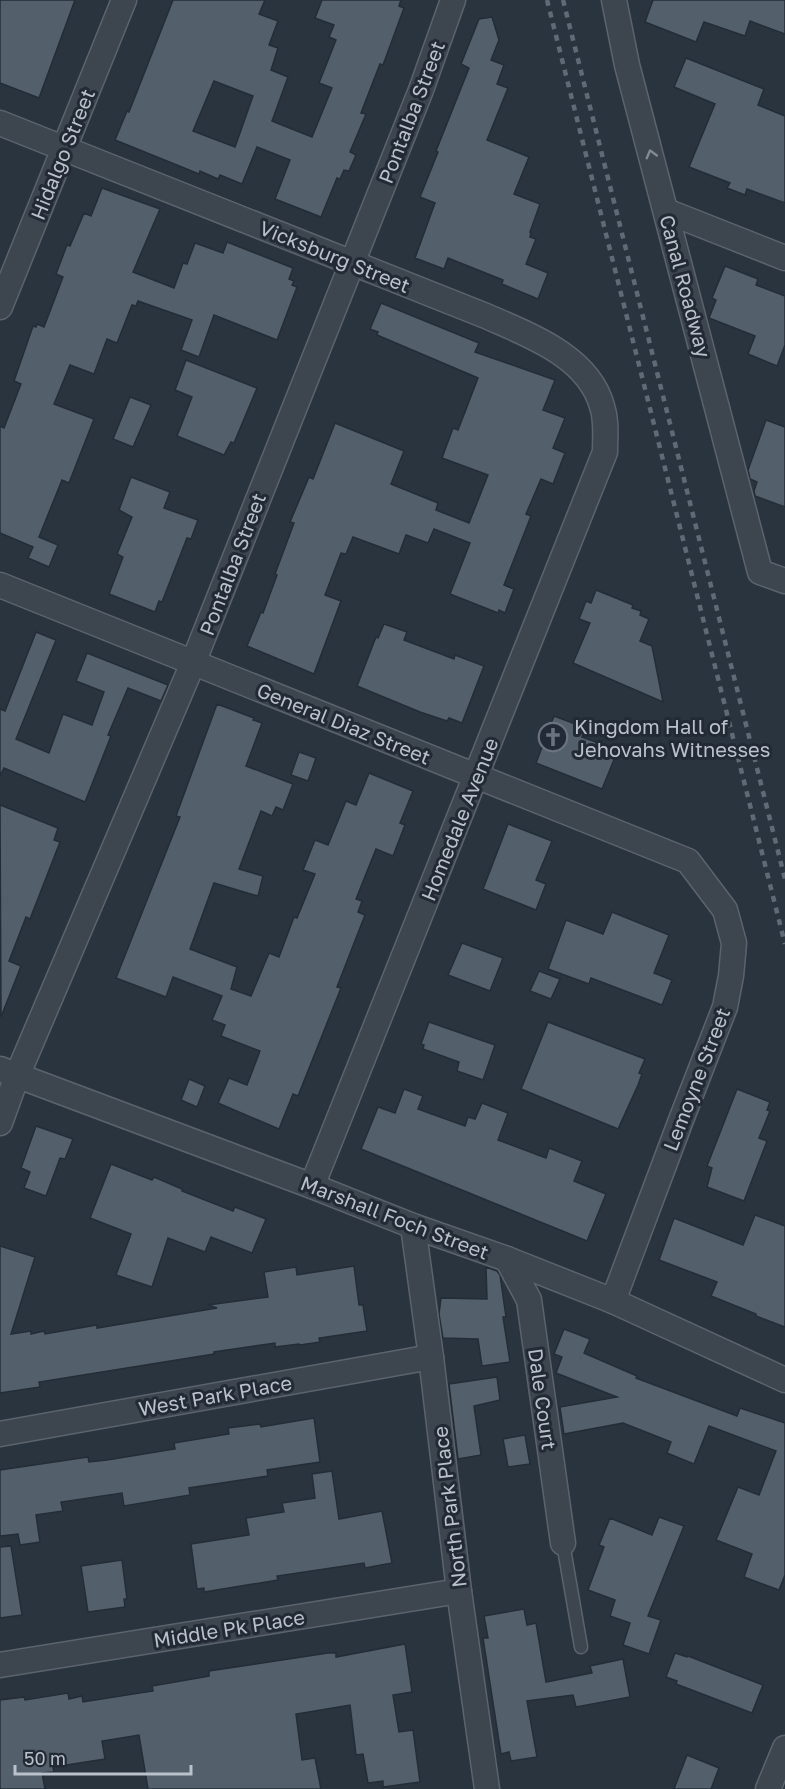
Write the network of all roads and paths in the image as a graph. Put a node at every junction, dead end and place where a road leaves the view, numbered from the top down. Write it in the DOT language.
graph roads {
  1 [pos="124,0"];
  2 [pos="453,0"];
  3 [pos="614,0"];
  4 [pos="0,123"];
  5 [pos="64,148"];
  6 [pos="666,210"];
  7 [pos="785,258"];
  8 [pos="351,262"];
  9 [pos="0,307"];
  10 [pos="605,452"];
  11 [pos="785,581"];
  12 [pos="0,585"];
  13 [pos="193,663"];
  14 [pos="476,776"];
  15 [pos="688,861"];
  16 [pos="8,1073"];
  17 [pos="0,1123"];
  18 [pos="312,1186"];
  19 [pos="412,1226"];
  20 [pos="507,1259"];
  21 [pos="613,1301"];
  22 [pos="431,1357"];
  23 [pos="785,1380"];
  24 [pos="0,1434"];
  25 [pos="564,1543"];
  26 [pos="459,1591"];
  27 [pos="581,1647"];
  28 [pos="0,1665"];
  29 [pos="785,1748"];
  30 [pos="487,1789"];
  31 [pos="768,1789"];
  1 -- 5 [label="street, Hidalgo Street"];
  2 -- 8 [label="street, Pontalba Street"];
  6 -- 3 [label="street, Canal Roadway, one-way"];
  4 -- 5 [label="street, Vicksburg Street"];
  5 -- 8 [label="street, Vicksburg Street"];
  5 -- 9 [label="street, Hidalgo Street"];
  6 -- 7 [label="street"];
  6 -- 11 [label="street, Canal Roadway"];
  8 -- 10 [label="street, Vicksburg Street"];
  8 -- 13 [label="street, Pontalba Street"];
  10 -- 14 [label="street, Homedale Avenue"];
  12 -- 13 [label="street, General Diaz Street"];
  13 -- 14 [label="street, General Diaz Street"];
  13 -- 16 [label="street, Pontalba Street"];
  14 -- 15 [label="street, General Diaz Street"];
  14 -- 18 [label="street, Homedale Avenue"];
  15 -- 21 [label="street, Lemoyne Street"];
  16 -- 17 [label="street, Pontalba Street"];
  16 -- 18 [label="street, Marshall Foch Street"];
  18 -- 19 [label="street, Marshall Foch Street"];
  19 -- 20 [label="street, Marshall Foch Street"];
  19 -- 22 [label="street, North Park Place"];
  20 -- 21 [label="street, Marshall Foch Street"];
  20 -- 25 [label="street, Dale Court"];
  21 -- 23 [label="street, Marshall Foch Street"];
  22 -- 24 [label="street, West Park Place"];
  22 -- 26 [label="street, North Park Place"];
  25 -- 27 [label="lane"];
  26 -- 28 [label="street, Middle Pk Place"];
  26 -- 30 [label="street, North Park Place"];
  29 -- 31 [label="street"];
}
